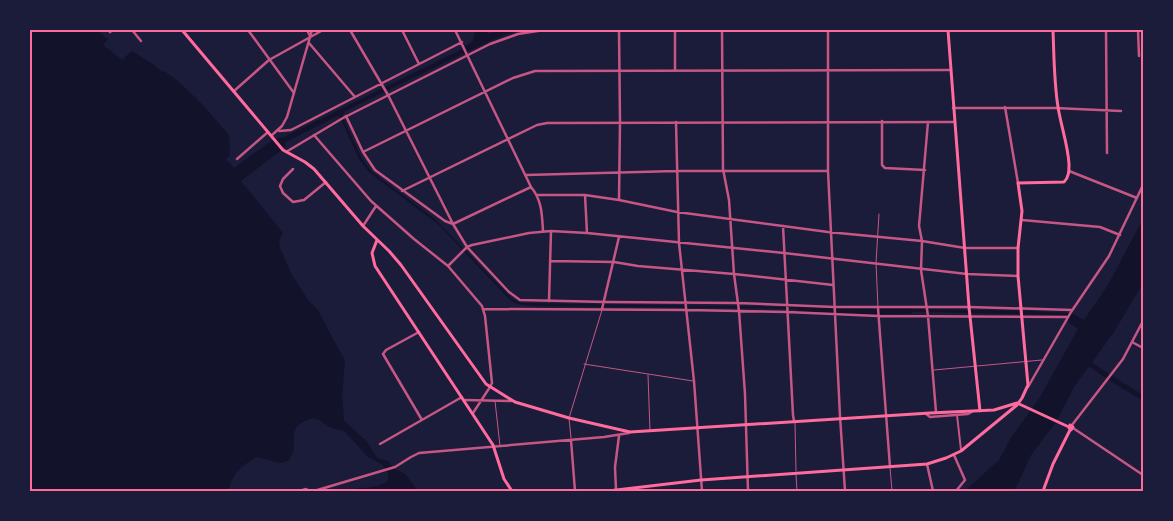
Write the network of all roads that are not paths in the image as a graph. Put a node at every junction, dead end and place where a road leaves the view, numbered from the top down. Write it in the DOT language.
graph roads {
  1 [pos="132,30"];
  2 [pos="182,30"];
  3 [pos="248,30"];
  4 [pos="307,30"];
  5 [pos="312,30"];
  6 [pos="323,30"];
  7 [pos="350,30"];
  8 [pos="402,30"];
  9 [pos="456,30"];
  10 [pos="544,30"];
  11 [pos="605,30"];
  12 [pos="619,30"];
  13 [pos="625,30"];
  14 [pos="675,30"];
  15 [pos="722,30"];
  16 [pos="828,30"];
  17 [pos="948,30"];
  18 [pos="1053,30"];
  19 [pos="1106,30"];
  20 [pos="1130,30"];
  21 [pos="1138,30"];
  22 [pos="1143,31"];
  23 [pos="310,36"];
  24 [pos="141,41"];
  25 [pos="309,43"];
  26 [pos="462,44"];
  27 [pos="467,55"];
  28 [pos="1139,56"];
  29 [pos="269,60"];
  30 [pos="419,64"];
  31 [pos="675,70"];
  32 [pos="722,70"];
  33 [pos="828,70"];
  34 [pos="950,70"];
  35 [pos="620,71"];
  36 [pos="382,86"];
  37 [pos="234,91"];
  38 [pos="486,92"];
  39 [pos="294,93"];
  40 [pos="387,94"];
  41 [pos="355,97"];
  42 [pos="1005,107"];
  43 [pos="953,108"];
  44 [pos="1058,108"];
  45 [pos="1107,109"];
  46 [pos="1121,111"];
  47 [pos="343,117"];
  48 [pos="882,121"];
  49 [pos="620,122"];
  50 [pos="676,122"];
  51 [pos="723,122"];
  52 [pos="828,122"];
  53 [pos="928,122"];
  54 [pos="954,122"];
  55 [pos="269,131"];
  56 [pos="279,131"];
  57 [pos="406,131"];
  58 [pos="314,135"];
  59 [pos="273,136"];
  60 [pos="509,139"];
  61 [pos="285,151"];
  62 [pos="362,152"];
  63 [pos="1107,153"];
  64 [pos="236,159"];
  65 [pos="293,169"];
  66 [pos="925,170"];
  67 [pos="676,171"];
  68 [pos="724,171"];
  69 [pos="828,171"];
  70 [pos="1069,171"];
  71 [pos="619,173"];
  72 [pos="526,175"];
  73 [pos="430,178"];
  74 [pos="326,182"];
  75 [pos="1018,183"];
  76 [pos="1143,185"];
  77 [pos="531,187"];
  78 [pos="402,191"];
  79 [pos="538,195"];
  80 [pos="585,196"];
  81 [pos="1137,198"];
  82 [pos="619,200"];
  83 [pos="376,206"];
  84 [pos="677,212"];
  85 [pos="879,214"];
  86 [pos="730,219"];
  87 [pos="1022,220"];
  88 [pos="453,224"];
  89 [pos="363,226"];
  90 [pos="783,226"];
  91 [pos="543,231"];
  92 [pos="551,231"];
  93 [pos="830,232"];
  94 [pos="586,233"];
  95 [pos="1120,235"];
  96 [pos="878,236"];
  97 [pos="620,237"];
  98 [pos="377,240"];
  99 [pos="922,241"];
  100 [pos="679,242"];
  101 [pos="732,248"];
  102 [pos="965,248"];
  103 [pos="1018,248"];
  104 [pos="465,250"];
  105 [pos="784,253"];
  106 [pos="832,259"];
  107 [pos="550,261"];
  108 [pos="614,262"];
  109 [pos="876,263"];
  110 [pos="448,266"];
  111 [pos="681,269"];
  112 [pos="921,270"];
  113 [pos="734,274"];
  114 [pos="967,274"];
  115 [pos="1018,276"];
  116 [pos="785,280"];
  117 [pos="833,285"];
  118 [pos="549,301"];
  119 [pos="603,306"];
  120 [pos="687,306"];
  121 [pos="739,307"];
  122 [pos="483,308"];
  123 [pos="787,308"];
  124 [pos="835,311"];
  125 [pos="969,311"];
  126 [pos="1072,311"];
  127 [pos="878,312"];
  128 [pos="927,312"];
  129 [pos="1021,312"];
  130 [pos="1069,317"];
  131 [pos="1143,321"];
  132 [pos="419,332"];
  133 [pos="1132,342"];
  134 [pos="1143,348"];
  135 [pos="1043,360"];
  136 [pos="1025,362"];
  137 [pos="584,364"];
  138 [pos="976,366"];
  139 [pos="933,370"];
  140 [pos="648,375"];
  141 [pos="694,381"];
  142 [pos="490,387"];
  143 [pos="1028,388"];
  144 [pos="463,398"];
  145 [pos="482,399"];
  146 [pos="495,400"];
  147 [pos="511,401"];
  148 [pos="1019,403"];
  149 [pos="974,411"];
  150 [pos="980,411"];
  151 [pos="936,412"];
  152 [pos="473,413"];
  153 [pos="925,413"];
  154 [pos="957,415"];
  155 [pos="886,416"];
  156 [pos="569,418"];
  157 [pos="840,419"];
  158 [pos="422,420"];
  159 [pos="794,422"];
  160 [pos="746,425"];
  161 [pos="1071,427"];
  162 [pos="697,428"];
  163 [pos="630,432"];
  164 [pos="650,432"];
  165 [pos="619,436"];
  166 [pos="571,440"];
  167 [pos="380,444"];
  168 [pos="500,446"];
  169 [pos="494,447"];
  170 [pos="961,451"];
  171 [pos="954,455"];
  172 [pos="927,464"];
  173 [pos="890,467"];
  174 [pos="844,470"];
  175 [pos="796,473"];
  176 [pos="1143,475"];
  177 [pos="747,477"];
  178 [pos="701,480"];
  179 [pos="616,490"];
  180 [pos="625,490"];
  181 [pos="634,490"];
  182 [pos="299,491"];
  183 [pos="310,491"];
  184 [pos="314,491"];
  185 [pos="512,491"];
  186 [pos="574,491"];
  187 [pos="608,491"];
  188 [pos="702,491"];
  189 [pos="748,491"];
  190 [pos="797,491"];
  191 [pos="845,491"];
  192 [pos="892,491"];
  193 [pos="934,491"];
  194 [pos="956,491"];
  195 [pos="1043,491"];
  1 -- 24 [label="street"];
  2 -- 37 [label="main road"];
  3 -- 29 [label="street"];
  4 -- 23 [label="street"];
  5 -- 23 [label="street"];
  6 -- 23 [label="street"];
  7 -- 36 [label="street"];
  8 -- 30 [label="street"];
  9 -- 26 [label="street"];
  10 -- 27 [label="street"];
  11 -- 12 [label="street"];
  12 -- 13 [label="street"];
  12 -- 35 [label="street"];
  14 -- 31 [label="street"];
  15 -- 32 [label="street"];
  16 -- 33 [label="street"];
  17 -- 34 [label="main road"];
  18 -- 44 [label="main road"];
  19 -- 45 [label="street"];
  20 -- 21 [label="street"];
  21 -- 22 [label="street"];
  21 -- 28 [label="street"];
  23 -- 25 [label="street"];
  23 -- 29 [label="street"];
  25 -- 39 [label="street"];
  25 -- 41 [label="street"];
  26 -- 27 [label="street"];
  26 -- 30 [label="street"];
  27 -- 38 [label="street"];
  27 -- 40 [label="street"];
  29 -- 37 [label="street"];
  29 -- 39 [label="street"];
  30 -- 36 [label="street"];
  31 -- 32 [label="street"];
  31 -- 35 [label="street"];
  32 -- 33 [label="street"];
  32 -- 51 [label="street"];
  33 -- 34 [label="street"];
  33 -- 52 [label="street"];
  34 -- 43 [label="main road"];
  35 -- 38 [label="street"];
  35 -- 49 [label="street"];
  36 -- 40 [label="street"];
  36 -- 41 [label="street"];
  37 -- 55 [label="main road"];
  38 -- 57 [label="street"];
  38 -- 60 [label="street"];
  39 -- 56 [label="street"];
  40 -- 47 [label="street"];
  40 -- 57 [label="street"];
  41 -- 56 [label="street"];
  42 -- 43 [label="street"];
  42 -- 44 [label="street"];
  42 -- 75 [label="street"];
  43 -- 54 [label="main road"];
  44 -- 45 [label="street"];
  44 -- 70 [label="main road"];
  45 -- 46 [label="street"];
  45 -- 63 [label="street"];
  47 -- 58 [label="street"];
  47 -- 62 [label="street"];
  48 -- 52 [label="street"];
  48 -- 53 [label="street"];
  48 -- 66 [label="street"];
  49 -- 50 [label="street"];
  49 -- 60 [label="street"];
  49 -- 71 [label="street"];
  50 -- 51 [label="street"];
  50 -- 67 [label="street"];
  51 -- 52 [label="street"];
  51 -- 68 [label="street"];
  52 -- 69 [label="street"];
  53 -- 54 [label="street"];
  53 -- 66 [label="street"];
  54 -- 102 [label="main road"];
  55 -- 59 [label="main road"];
  55 -- 64 [label="street"];
  56 -- 59 [label="street"];
  57 -- 62 [label="street"];
  57 -- 73 [label="street"];
  58 -- 61 [label="street"];
  58 -- 83 [label="street"];
  59 -- 61 [label="main road"];
  60 -- 72 [label="street"];
  60 -- 73 [label="street"];
  61 -- 74 [label="main road"];
  62 -- 78 [label="street"];
  65 -- 74 [label="street"];
  66 -- 99 [label="street"];
  67 -- 68 [label="street"];
  67 -- 71 [label="street"];
  67 -- 84 [label="street"];
  68 -- 69 [label="street"];
  68 -- 86 [label="street"];
  69 -- 93 [label="street"];
  70 -- 75 [label="main road"];
  70 -- 81 [label="street"];
  71 -- 72 [label="street"];
  71 -- 82 [label="street"];
  72 -- 77 [label="street"];
  73 -- 78 [label="street"];
  73 -- 88 [label="street"];
  74 -- 89 [label="main road"];
  75 -- 87 [label="main road"];
  76 -- 81 [label="street"];
  77 -- 79 [label="street"];
  77 -- 88 [label="street"];
  78 -- 88 [label="street"];
  79 -- 80 [label="street"];
  79 -- 91 [label="street"];
  80 -- 82 [label="street"];
  80 -- 94 [label="street"];
  81 -- 95 [label="street"];
  82 -- 84 [label="street"];
  83 -- 89 [label="street"];
  83 -- 110 [label="street"];
  84 -- 86 [label="street"];
  84 -- 100 [label="street"];
  85 -- 96 [label="lane"];
  86 -- 90 [label="street"];
  86 -- 101 [label="street"];
  87 -- 95 [label="street"];
  87 -- 103 [label="main road"];
  88 -- 104 [label="street"];
  89 -- 98 [label="main road"];
  90 -- 93 [label="street"];
  90 -- 105 [label="street"];
  91 -- 92 [label="street"];
  91 -- 104 [label="street"];
  92 -- 94 [label="street"];
  92 -- 107 [label="street"];
  93 -- 96 [label="street"];
  93 -- 106 [label="street"];
  94 -- 97 [label="street"];
  95 -- 126 [label="street"];
  96 -- 99 [label="street"];
  96 -- 109 [label="lane"];
  97 -- 100 [label="street"];
  97 -- 108 [label="street"];
  98 -- 132 [label="main road"];
  98 -- 142 [label="main road"];
  99 -- 102 [label="street"];
  99 -- 112 [label="street"];
  100 -- 101 [label="street"];
  100 -- 111 [label="street"];
  101 -- 105 [label="street"];
  101 -- 113 [label="street"];
  102 -- 103 [label="street"];
  102 -- 114 [label="main road"];
  103 -- 115 [label="main road"];
  104 -- 110 [label="street"];
  104 -- 118 [label="street"];
  105 -- 106 [label="street"];
  105 -- 116 [label="street"];
  106 -- 109 [label="street"];
  106 -- 117 [label="street"];
  107 -- 108 [label="street"];
  107 -- 118 [label="street"];
  108 -- 111 [label="street"];
  108 -- 119 [label="street"];
  109 -- 112 [label="street"];
  109 -- 127 [label="lane"];
  110 -- 122 [label="street"];
  111 -- 113 [label="street"];
  111 -- 120 [label="street"];
  112 -- 114 [label="street"];
  112 -- 128 [label="street"];
  113 -- 116 [label="street"];
  113 -- 121 [label="street"];
  114 -- 115 [label="street"];
  114 -- 125 [label="main road"];
  115 -- 129 [label="main road"];
  116 -- 117 [label="street"];
  116 -- 123 [label="street"];
  117 -- 124 [label="street"];
  118 -- 119 [label="street"];
  119 -- 120 [label="street"];
  119 -- 120 [label="street"];
  119 -- 122 [label="street"];
  119 -- 137 [label="lane"];
  120 -- 121 [label="street"];
  120 -- 121 [label="street"];
  120 -- 141 [label="street"];
  121 -- 123 [label="street"];
  121 -- 123 [label="street"];
  121 -- 160 [label="street"];
  122 -- 142 [label="street"];
  123 -- 124 [label="street"];
  123 -- 124 [label="street"];
  123 -- 159 [label="street"];
  124 -- 127 [label="street"];
  124 -- 127 [label="street"];
  124 -- 157 [label="street"];
  125 -- 128 [label="street"];
  125 -- 128 [label="street"];
  125 -- 129 [label="street"];
  125 -- 129 [label="street"];
  125 -- 138 [label="main road"];
  126 -- 129 [label="street"];
  126 -- 130 [label="street"];
  127 -- 128 [label="street"];
  127 -- 128 [label="street"];
  127 -- 155 [label="street"];
  128 -- 139 [label="street"];
  129 -- 130 [label="street"];
  129 -- 136 [label="main road"];
  130 -- 135 [label="street"];
  131 -- 133 [label="street"];
  132 -- 144 [label="main road"];
  132 -- 158 [label="street"];
  133 -- 134 [label="street"];
  133 -- 161 [label="street"];
  135 -- 136 [label="lane"];
  135 -- 143 [label="street"];
  136 -- 138 [label="lane"];
  136 -- 143 [label="main road"];
  137 -- 140 [label="lane"];
  137 -- 156 [label="lane"];
  138 -- 139 [label="lane"];
  138 -- 150 [label="main road"];
  139 -- 151 [label="street"];
  140 -- 141 [label="lane"];
  140 -- 164 [label="lane"];
  141 -- 162 [label="street"];
  142 -- 145 [label="street"];
  142 -- 147 [label="main road"];
  143 -- 148 [label="main road"];
  144 -- 145 [label="street"];
  144 -- 152 [label="main road"];
  144 -- 158 [label="street"];
  145 -- 146 [label="street"];
  145 -- 152 [label="street"];
  146 -- 147 [label="street"];
  146 -- 168 [label="lane"];
  147 -- 156 [label="main road"];
  148 -- 150 [label="main road"];
  148 -- 161 [label="main road"];
  148 -- 170 [label="main road"];
  149 -- 150 [label="main road"];
  149 -- 151 [label="main road"];
  149 -- 154 [label="street"];
  151 -- 153 [label="main road"];
  152 -- 169 [label="main road"];
  153 -- 154 [label="street"];
  153 -- 155 [label="main road"];
  154 -- 170 [label="street"];
  155 -- 157 [label="main road"];
  155 -- 173 [label="street"];
  156 -- 163 [label="main road"];
  156 -- 166 [label="lane"];
  157 -- 159 [label="main road"];
  157 -- 174 [label="street"];
  158 -- 167 [label="street"];
  159 -- 160 [label="main road"];
  159 -- 175 [label="lane"];
  160 -- 162 [label="main road"];
  160 -- 177 [label="street"];
  161 -- 176 [label="street"];
  161 -- 195 [label="main road"];
  162 -- 164 [label="main road"];
  162 -- 178 [label="street"];
  163 -- 164 [label="main road"];
  163 -- 165 [label="street"];
  165 -- 166 [label="street"];
  165 -- 179 [label="street"];
  166 -- 168 [label="street"];
  166 -- 186 [label="street"];
  168 -- 169 [label="street"];
  169 -- 184 [label="street"];
  169 -- 185 [label="main road"];
  170 -- 171 [label="main road"];
  171 -- 172 [label="main road"];
  171 -- 194 [label="street"];
  172 -- 173 [label="main road"];
  172 -- 193 [label="street"];
  173 -- 174 [label="main road"];
  173 -- 192 [label="lane"];
  174 -- 175 [label="main road"];
  174 -- 191 [label="street"];
  175 -- 177 [label="main road"];
  175 -- 190 [label="lane"];
  177 -- 178 [label="main road"];
  177 -- 189 [label="street"];
  178 -- 181 [label="main road"];
  178 -- 188 [label="street"];
  179 -- 180 [label="main road"];
  179 -- 187 [label="main road"];
  180 -- 181 [label="main road"];
  182 -- 183 [label="street"];
}
